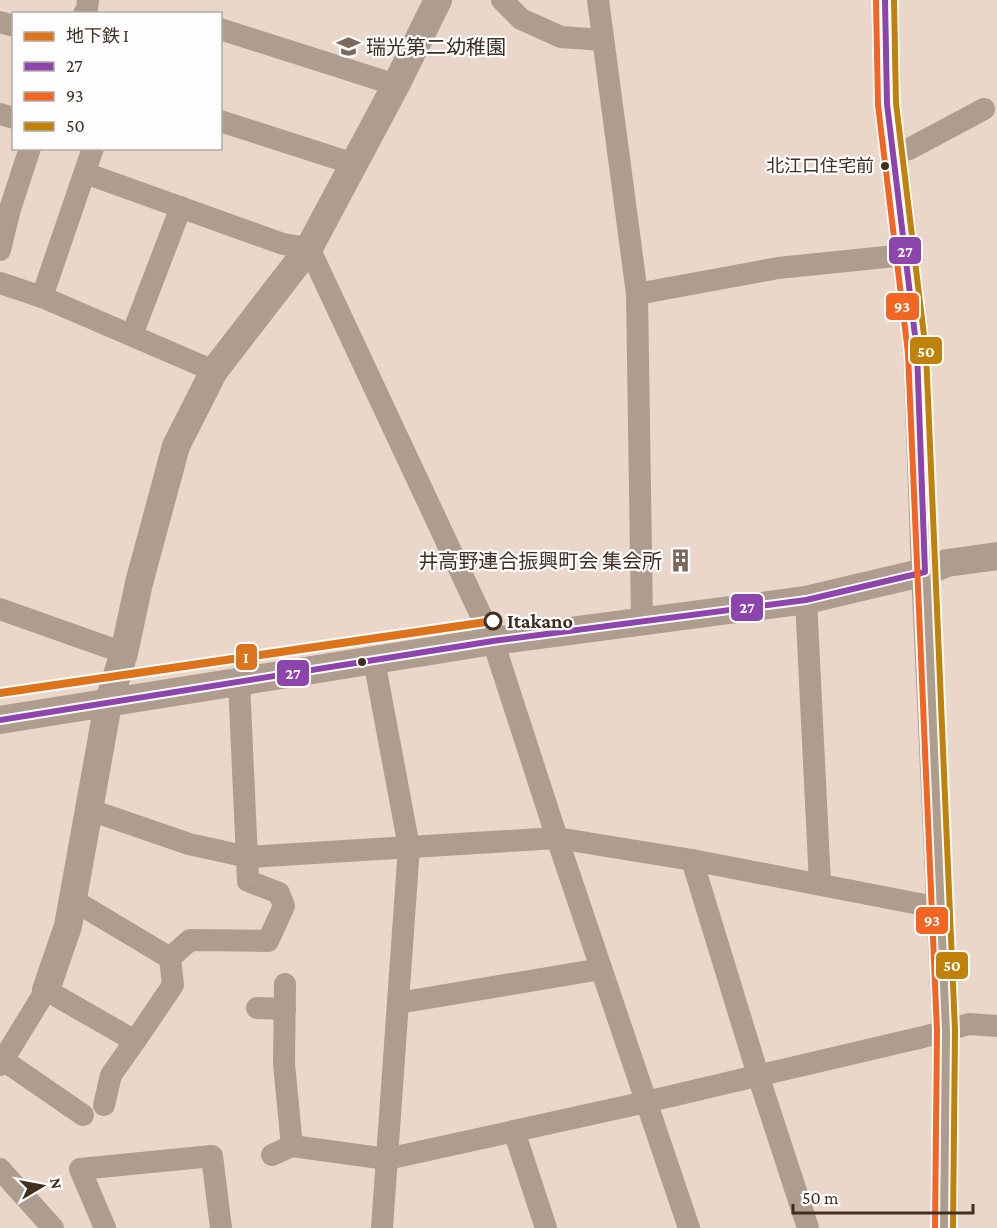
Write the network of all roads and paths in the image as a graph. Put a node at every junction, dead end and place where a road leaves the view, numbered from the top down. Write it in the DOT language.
graph roads {
  1 [pos="438,0"];
  2 [pos="502,0"];
  3 [pos="598,0"];
  4 [pos="885,0"];
  5 [pos="222,30"];
  6 [pos="603,40"];
  7 [pos="396,85"];
  8 [pos="984,109"];
  9 [pos="222,122"];
  10 [pos="29,150"];
  11 [pos="92,150"];
  12 [pos="893,154"];
  13 [pos="354,164"];
  14 [pos="85,173"];
  15 [pos="181,207"];
  16 [pos="5,208"];
  17 [pos="309,248"];
  18 [pos="0,250"];
  19 [pos="905,255"];
  20 [pos="0,283"];
  21 [pos="637,294"];
  22 [pos="42,297"];
  23 [pos="132,335"];
  24 [pos="214,371"];
  25 [pos="997,556"];
  26 [pos="925,572"];
  27 [pos="806,600"];
  28 [pos="0,609"];
  29 [pos="642,621"];
  30 [pos="493,641"];
  31 [pos="124,653"];
  32 [pos="374,660"];
  33 [pos="238,682"];
  34 [pos="108,704"];
  35 [pos="0,720"];
  36 [pos="90,810"];
  37 [pos="557,838"];
  38 [pos="409,847"];
  39 [pos="248,857"];
  40 [pos="692,860"];
  41 [pos="820,884"];
  42 [pos="73,900"];
  43 [pos="940,908"];
  44 [pos="170,958"];
  45 [pos="601,969"];
  46 [pos="285,984"];
  47 [pos="46,990"];
  48 [pos="398,1003"];
  49 [pos="257,1008"];
  50 [pos="285,1009"];
  51 [pos="997,1026"];
  52 [pos="946,1031"];
  53 [pos="135,1041"];
  54 [pos="1,1063"];
  55 [pos="758,1075"];
  56 [pos="646,1102"];
  57 [pos="104,1105"];
  58 [pos="83,1115"];
  59 [pos="514,1131"];
  60 [pos="292,1146"];
  61 [pos="272,1155"];
  62 [pos="387,1159"];
  63 [pos="0,1169"];
  64 [pos="53,1228"];
  65 [pos="105,1228"];
  66 [pos="221,1228"];
  67 [pos="382,1228"];
  68 [pos="546,1228"];
  69 [pos="689,1228"];
  70 [pos="808,1228"];
  71 [pos="944,1228"];
  1 -- 7 [label="street"];
  2 -- 6 [label="street"];
  3 -- 6 [label="street"];
  4 -- 12 [label="street"];
  5 -- 7 [label="street"];
  6 -- 21 [label="street"];
  7 -- 13 [label="street"];
  8 -- 12 [label="street"];
  9 -- 13 [label="street"];
  10 -- 16 [label="street"];
  11 -- 14 [label="street"];
  12 -- 19 [label="street"];
  13 -- 17 [label="street"];
  14 -- 15 [label="street"];
  14 -- 22 [label="street"];
  15 -- 17 [label="street"];
  15 -- 23 [label="street"];
  16 -- 18 [label="street"];
  17 -- 24 [label="street"];
  17 -- 30 [label="street"];
  19 -- 21 [label="street"];
  19 -- 26 [label="street"];
  20 -- 22 [label="street"];
  21 -- 29 [label="street"];
  22 -- 23 [label="street"];
  23 -- 24 [label="street"];
  24 -- 31 [label="street"];
  25 -- 26 [label="street"];
  26 -- 27 [label="street"];
  26 -- 43 [label="street"];
  27 -- 29 [label="street"];
  27 -- 41 [label="street"];
  28 -- 31 [label="street"];
  29 -- 30 [label="street"];
  30 -- 32 [label="street"];
  30 -- 37 [label="street"];
  31 -- 34 [label="street"];
  32 -- 33 [label="street"];
  32 -- 38 [label="street"];
  33 -- 34 [label="street"];
  33 -- 39 [label="street"];
  34 -- 35 [label="street"];
  34 -- 36 [label="street"];
  36 -- 39 [label="street"];
  36 -- 42 [label="street"];
  37 -- 38 [label="street"];
  37 -- 40 [label="street"];
  37 -- 45 [label="street"];
  38 -- 39 [label="street"];
  38 -- 48 [label="street"];
  39 -- 44 [label="street"];
  40 -- 41 [label="street"];
  40 -- 55 [label="street"];
  41 -- 43 [label="street"];
  42 -- 44 [label="street"];
  42 -- 47 [label="street"];
  43 -- 52 [label="street"];
  44 -- 53 [label="street"];
  45 -- 48 [label="street"];
  45 -- 56 [label="street"];
  46 -- 50 [label="street"];
  47 -- 53 [label="street"];
  47 -- 54 [label="street"];
  48 -- 62 [label="street"];
  49 -- 50 [label="street"];
  50 -- 60 [label="street"];
  51 -- 52 [label="street"];
  52 -- 55 [label="street"];
  52 -- 71 [label="street"];
  53 -- 57 [label="street"];
  54 -- 58 [label="street"];
  55 -- 56 [label="street"];
  55 -- 70 [label="street"];
  56 -- 59 [label="street"];
  56 -- 69 [label="street"];
  59 -- 62 [label="street"];
  59 -- 68 [label="street"];
  60 -- 61 [label="street"];
  60 -- 62 [label="street"];
  62 -- 67 [label="street"];
  63 -- 64 [label="street"];
  65 -- 66 [label="street"];
}
